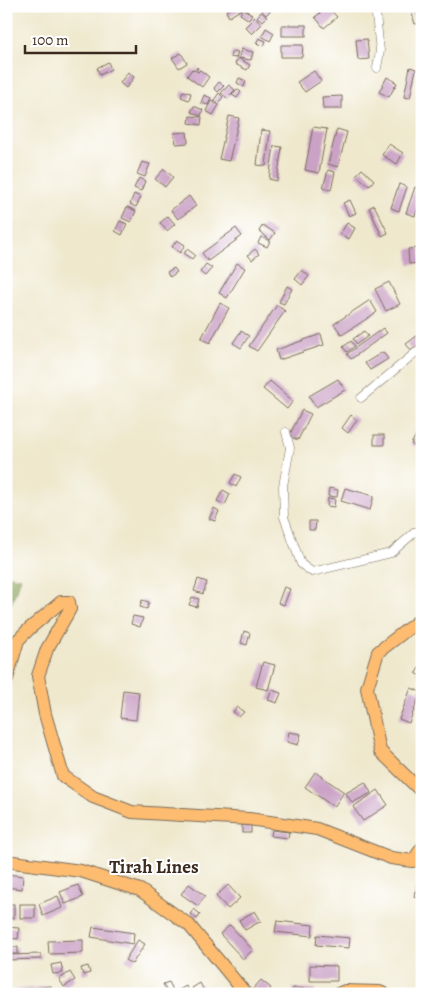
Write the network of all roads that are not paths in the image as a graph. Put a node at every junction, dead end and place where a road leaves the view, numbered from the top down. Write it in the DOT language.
graph roads {
  1 [pos="375,6"];
  2 [pos="376,68"];
  3 [pos="422,350"];
  4 [pos="361,398"];
  5 [pos="286,432"];
  6 [pos="422,531"];
  7 [pos="422,618"];
  8 [pos="6,682"];
  9 [pos="422,792"];
  10 [pos="422,848"];
  11 [pos="6,861"];
  12 [pos="246,994"];
  13 [pos="338,994"];
  14 [pos="384,994"];
  1 -- 2 [label="street"];
  3 -- 4 [label="street"];
  5 -- 6 [label="street"];
  7 -- 9 [label="main road"];
  8 -- 10 [label="main road"];
  11 -- 12 [label="main road"];
  13 -- 14 [label="main road"];
}
